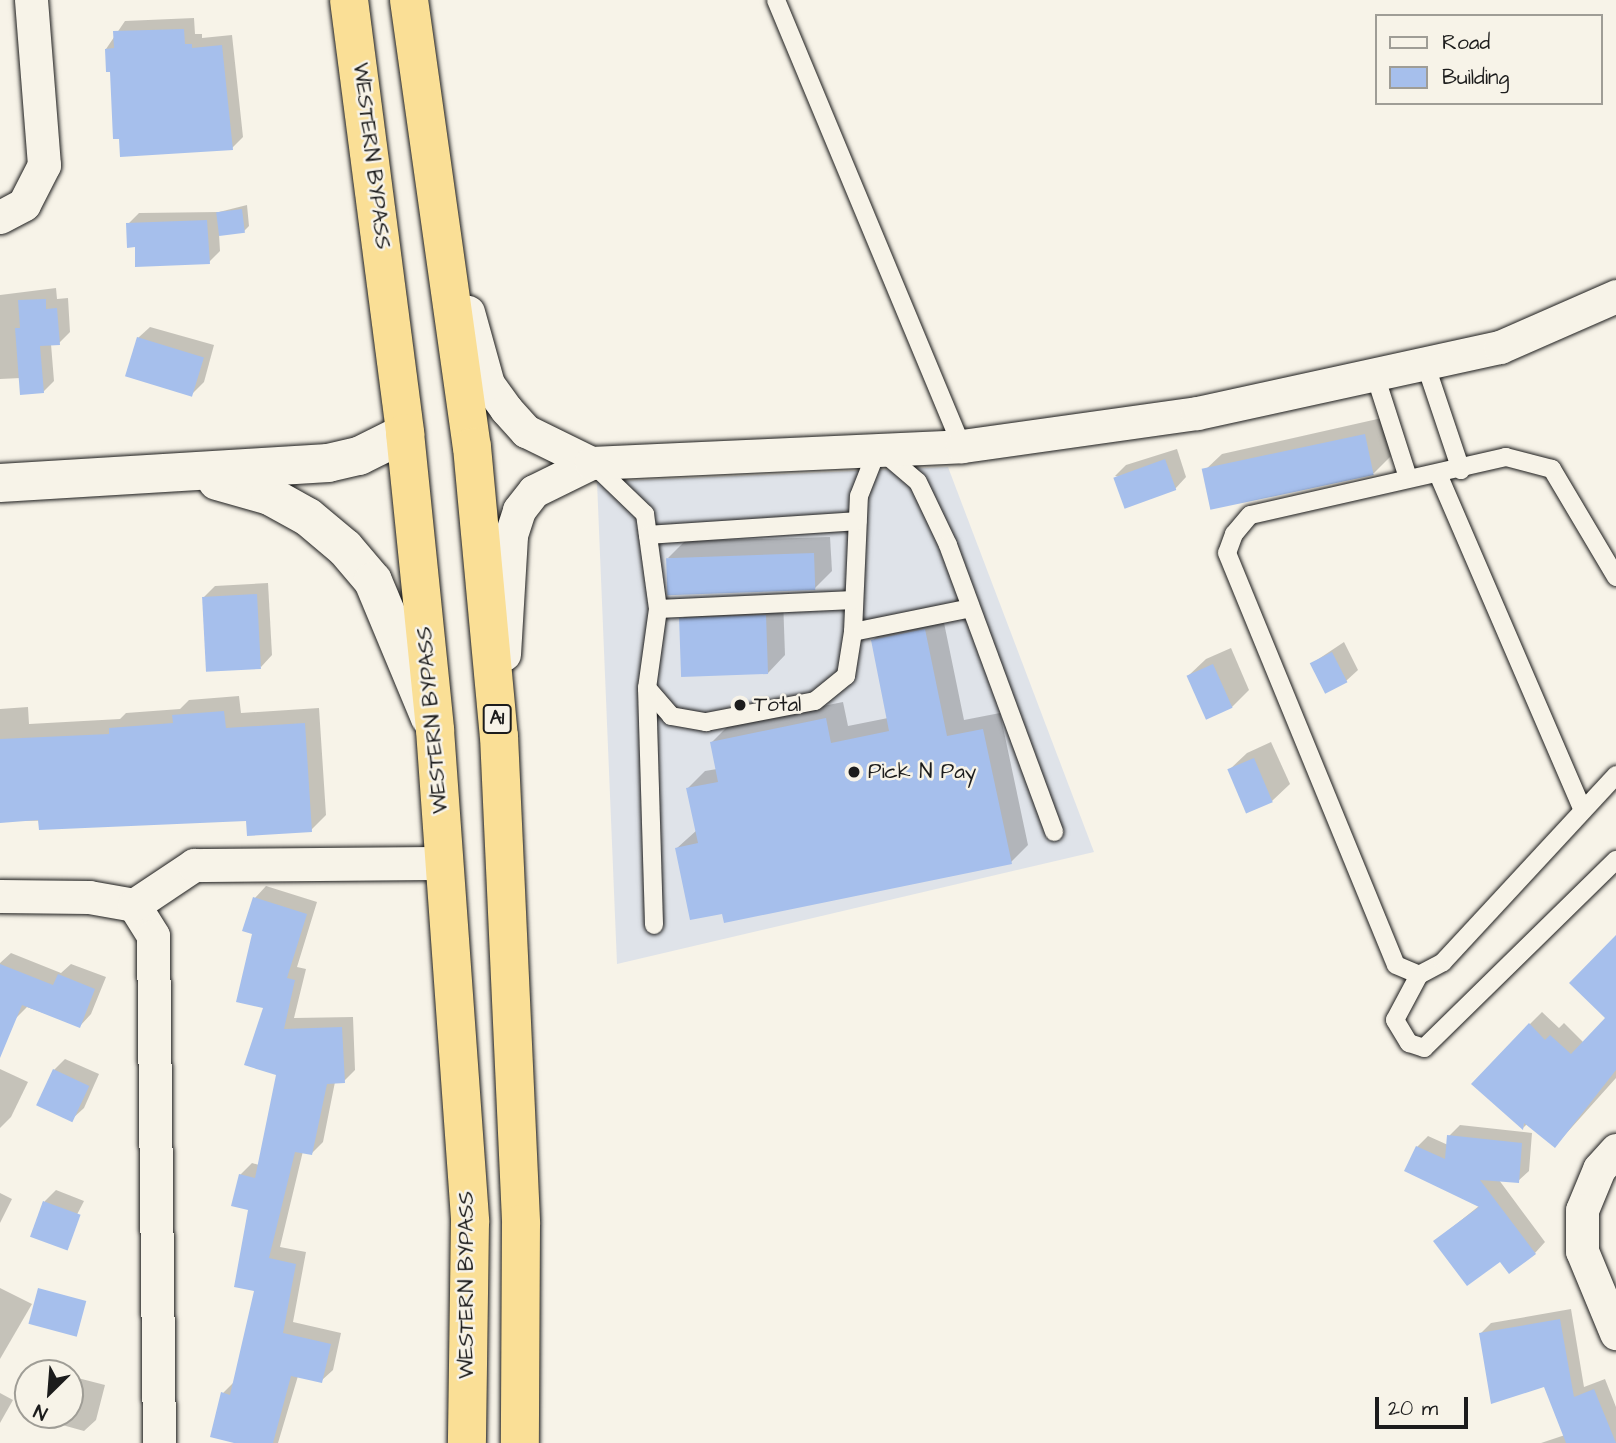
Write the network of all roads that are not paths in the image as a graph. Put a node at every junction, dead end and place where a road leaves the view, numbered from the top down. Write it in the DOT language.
graph roads {
  1 [pos="31,0"];
  2 [pos="349,0"];
  3 [pos="409,0"];
  4 [pos="776,0"];
  5 [pos="429,132"];
  6 [pos="0,217"];
  7 [pos="1616,296"];
  8 [pos="1425,363"];
  9 [pos="1375,375"];
  10 [pos="405,433"];
  11 [pos="962,446"];
  12 [pos="878,448"];
  13 [pos="591,463"];
  14 [pos="1461,470"];
  15 [pos="174,472"];
  16 [pos="1438,474"];
  17 [pos="1408,478"];
  18 [pos="0,483"];
  19 [pos="858,520"];
  20 [pos="648,536"];
  21 [pos="1616,578"];
  22 [pos="854,600"];
  23 [pos="971,608"];
  24 [pos="658,609"];
  25 [pos="853,632"];
  26 [pos="647,688"];
  27 [pos="435,730"];
  28 [pos="499,736"];
  29 [pos="1616,775"];
  30 [pos="1582,808"];
  31 [pos="1054,832"];
  32 [pos="1616,860"];
  33 [pos="445,863"];
  34 [pos="0,896"];
  35 [pos="134,905"];
  36 [pos="654,925"];
  37 [pos="1419,975"];
  38 [pos="1616,1150"];
  39 [pos="1616,1333"];
  40 [pos="159,1443"];
  41 [pos="467,1443"];
  42 [pos="520,1443"];
  1 -- 6 [label="street"];
  2 -- 10 [label="highway, WESTERN BYPASS"];
  3 -- 5 [label="highway, A1"];
  4 -- 11 [label="lane"];
  5 -- 13 [label="street"];
  5 -- 28 [label="highway, A1"];
  7 -- 8 [label="street"];
  8 -- 9 [label="street"];
  8 -- 14 [label="lane"];
  9 -- 11 [label="street"];
  9 -- 17 [label="lane"];
  10 -- 15 [label="street"];
  10 -- 27 [label="highway, WESTERN BYPASS"];
  11 -- 12 [label="street"];
  12 -- 13 [label="street"];
  12 -- 19 [label="lane"];
  12 -- 23 [label="lane"];
  13 -- 20 [label="lane"];
  13 -- 28 [label="street"];
  14 -- 16 [label="lane"];
  14 -- 21 [label="lane"];
  15 -- 18 [label="street"];
  15 -- 27 [label="street"];
  16 -- 17 [label="lane"];
  16 -- 30 [label="lane"];
  17 -- 37 [label="lane"];
  19 -- 20 [label="lane"];
  19 -- 22 [label="lane"];
  20 -- 24 [label="lane"];
  22 -- 24 [label="lane"];
  22 -- 25 [label="lane"];
  23 -- 25 [label="lane"];
  23 -- 31 [label="lane"];
  24 -- 26 [label="lane"];
  25 -- 26 [label="lane"];
  26 -- 36 [label="lane"];
  27 -- 33 [label="highway, WESTERN BYPASS"];
  28 -- 42 [label="highway, A1"];
  29 -- 30 [label="lane"];
  30 -- 37 [label="lane"];
  32 -- 37 [label="lane"];
  33 -- 35 [label="street"];
  33 -- 41 [label="highway, WESTERN BYPASS"];
  34 -- 35 [label="street"];
  35 -- 40 [label="street"];
  38 -- 39 [label="street"];
}
